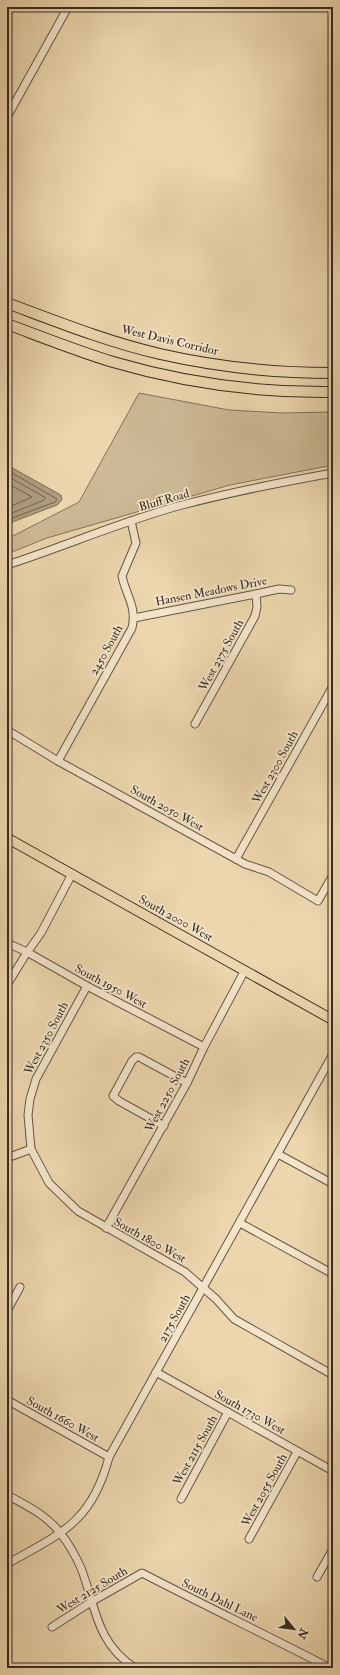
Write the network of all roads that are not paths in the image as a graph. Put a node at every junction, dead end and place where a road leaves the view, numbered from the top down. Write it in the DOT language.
graph roads {
  1 [pos="68,7"];
  2 [pos="7,117"];
  3 [pos="7,303"];
  4 [pos="7,324"];
  5 [pos="333,373"];
  6 [pos="333,392"];
  7 [pos="333,473"];
  8 [pos="131,521"];
  9 [pos="7,565"];
  10 [pos="291,590"];
  11 [pos="256,594"];
  12 [pos="134,618"];
  13 [pos="333,686"];
  14 [pos="195,724"];
  15 [pos="7,730"];
  16 [pos="58,761"];
  17 [pos="7,838"];
  18 [pos="236,859"];
  19 [pos="72,874"];
  20 [pos="333,875"];
  21 [pos="7,943"];
  22 [pos="27,952"];
  23 [pos="245,970"];
  24 [pos="7,985"];
  25 [pos="87,986"];
  26 [pos="333,1020"];
  27 [pos="204,1047"];
  28 [pos="333,1054"];
  29 [pos="188,1083"];
  30 [pos="164,1126"];
  31 [pos="31,1149"];
  32 [pos="278,1154"];
  33 [pos="7,1158"];
  34 [pos="333,1184"];
  35 [pos="240,1223"];
  36 [pos="106,1228"];
  37 [pos="333,1274"];
  38 [pos="20,1287"];
  39 [pos="203,1289"];
  40 [pos="7,1311"];
  41 [pos="156,1372"];
  42 [pos="333,1375"];
  43 [pos="7,1400"];
  44 [pos="228,1412"];
  45 [pos="297,1452"];
  46 [pos="109,1457"];
  47 [pos="333,1471"];
  48 [pos="7,1494"];
  49 [pos="181,1499"];
  50 [pos="61,1533"];
  51 [pos="249,1539"];
  52 [pos="333,1549"];
  53 [pos="331,1558"];
  54 [pos="7,1564"];
  55 [pos="142,1573"];
  56 [pos="317,1577"];
  57 [pos="91,1602"];
  58 [pos="52,1627"];
  59 [pos="135,1668"];
  60 [pos="330,1668"];
  1 -- 2 [label="street"];
  3 -- 5 [label="highway, West Davis Corridor"];
  4 -- 6 [label="highway"];
  7 -- 8 [label="street, Bluff Road"];
  8 -- 9 [label="street, Bluff Road"];
  8 -- 12 [label="street, 2450 South"];
  10 -- 11 [label="street, Hansen Meadows Drive"];
  11 -- 12 [label="street, Hansen Meadows Drive"];
  11 -- 14 [label="street, West 2375 South"];
  12 -- 16 [label="street, 2450 South"];
  13 -- 18 [label="street, West 2300 South"];
  15 -- 16 [label="street, South 2050 West"];
  16 -- 18 [label="street, South 2050 West"];
  17 -- 19 [label="main road, South 2000 West"];
  18 -- 20 [label="street, South 2050 West"];
  19 -- 22 [label="street"];
  19 -- 23 [label="main road, South 2000 West"];
  21 -- 22 [label="street, South 1950 West"];
  22 -- 24 [label="street"];
  22 -- 25 [label="street, South 1950 West"];
  23 -- 26 [label="main road, South 2000 West"];
  23 -- 27 [label="street, West 2250 South"];
  25 -- 27 [label="street, South 1950 West"];
  25 -- 31 [label="street, West 2350 South"];
  27 -- 29 [label="street, West 2250 South"];
  28 -- 32 [label="street, 2175 South"];
  29 -- 30 [label="street, West 2250 South"];
  29 -- 30 [label="street"];
  30 -- 36 [label="street, West 2250 South"];
  31 -- 33 [label="street"];
  31 -- 36 [label="street, South 1800 West"];
  32 -- 34 [label="street"];
  32 -- 35 [label="street, 2175 South"];
  35 -- 37 [label="street"];
  35 -- 39 [label="street, 2175 South"];
  36 -- 39 [label="street, South 1800 West"];
  38 -- 40 [label="street"];
  39 -- 41 [label="street, 2175 South"];
  39 -- 42 [label="street, South 1800 West"];
  41 -- 44 [label="street, South 1730 West"];
  41 -- 46 [label="street, 2175 South"];
  43 -- 46 [label="street, South 1660 West"];
  44 -- 45 [label="street, South 1730 West"];
  44 -- 49 [label="street, West 2115 South"];
  45 -- 47 [label="street, South 1730 West"];
  45 -- 51 [label="street, West 2055 South"];
  46 -- 50 [label="street, 2175 South"];
  48 -- 50 [label="street"];
  50 -- 54 [label="street, 2175 South"];
  50 -- 57 [label="street"];
  52 -- 53 [label="street"];
  53 -- 56 [label="street"];
  55 -- 57 [label="street, West 2125 South"];
  55 -- 60 [label="street, South Dahl Lane"];
  57 -- 58 [label="street, West 2125 South"];
  57 -- 59 [label="street"];
}
